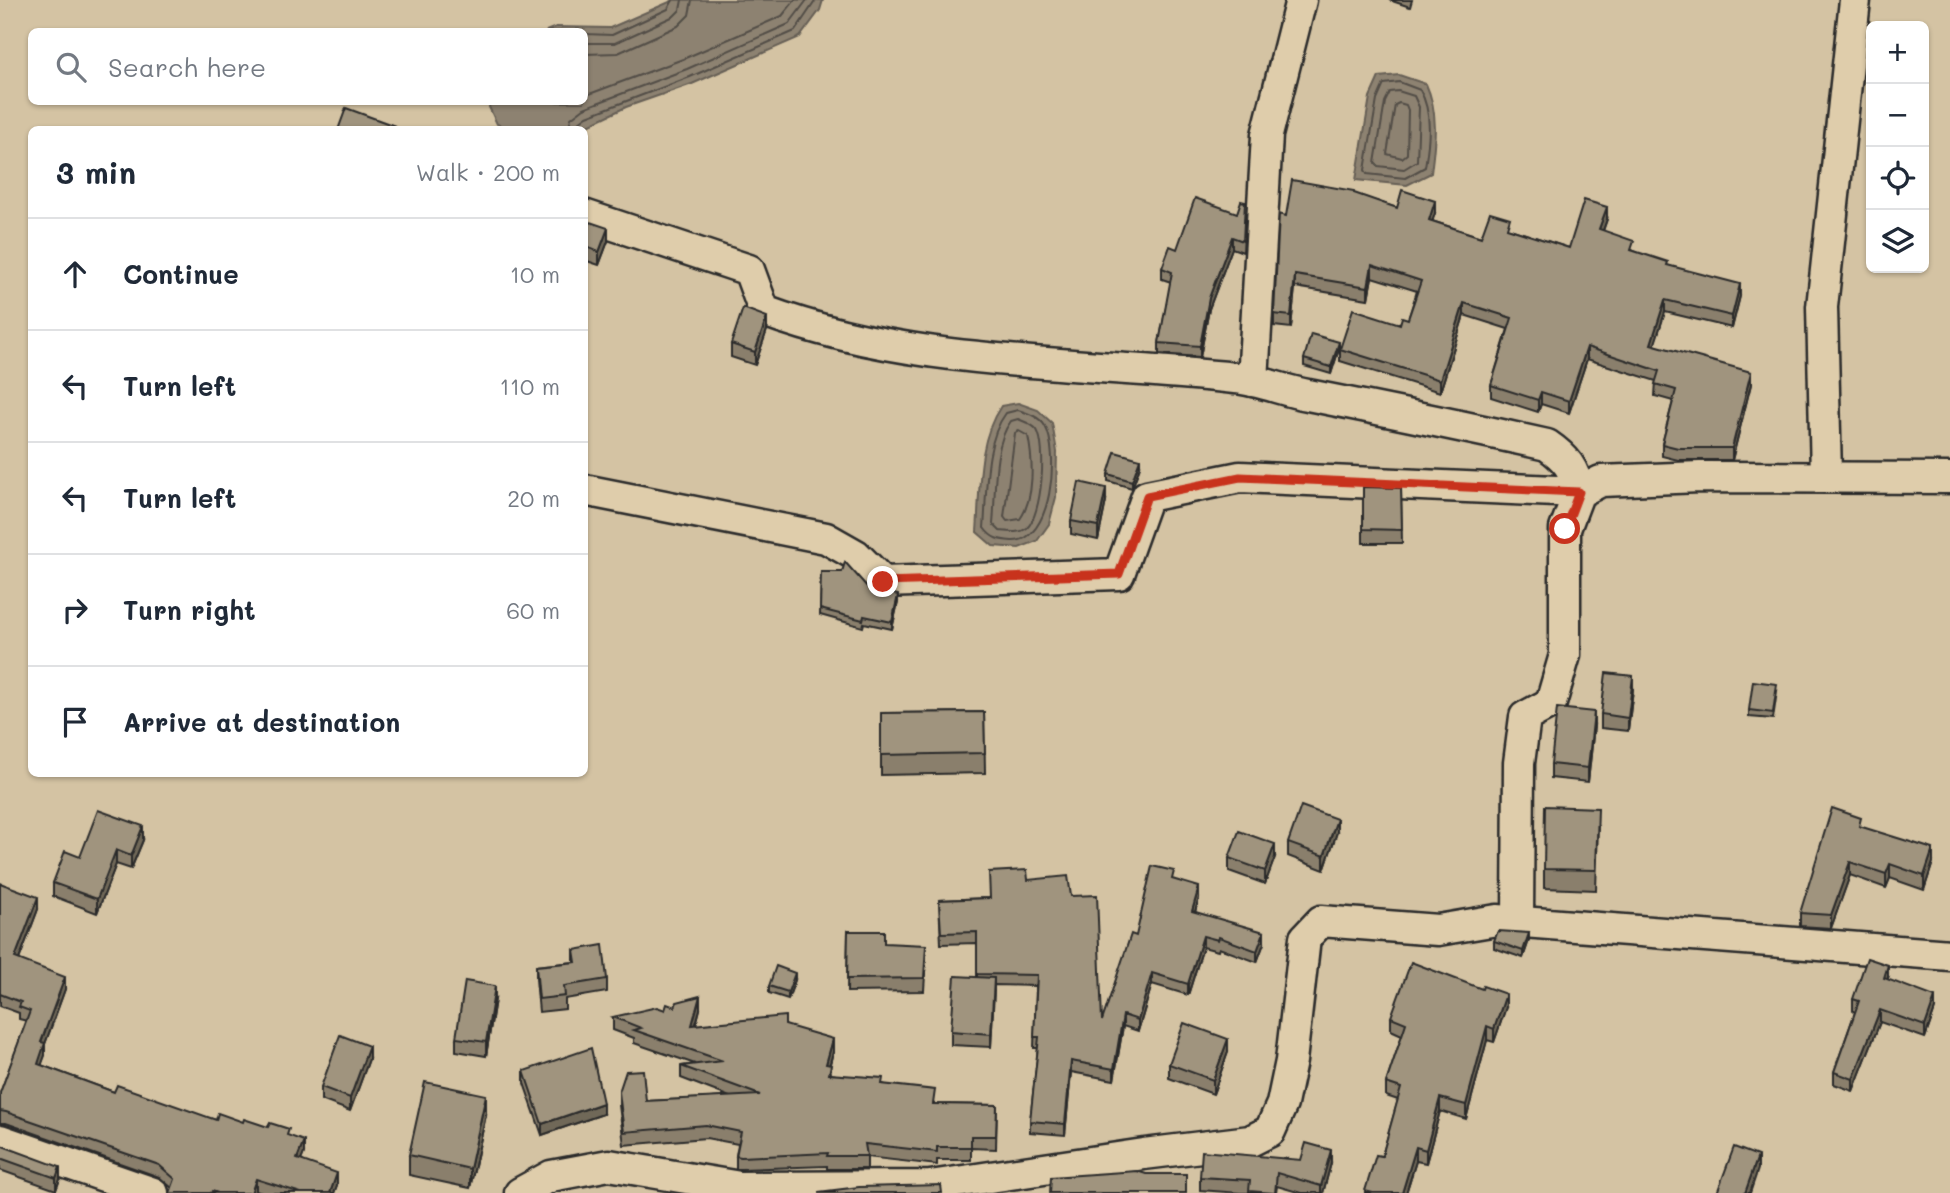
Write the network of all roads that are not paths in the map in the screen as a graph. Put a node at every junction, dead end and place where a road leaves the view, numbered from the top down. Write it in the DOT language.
graph roads {
  1 [pos="1301,0"];
  2 [pos="1855,0"];
  3 [pos="588,216"];
  4 [pos="1253,381"];
  5 [pos="1826,476"];
  6 [pos="1950,478"];
  7 [pos="588,491"];
  8 [pos="1579,492"];
  9 [pos="1518,921"];
  10 [pos="1950,955"];
  11 [pos="0,1140"];
  12 [pos="153,1193"];
  13 [pos="520,1193"];
  1 -- 4 [label="street"];
  2 -- 5 [label="street"];
  3 -- 4 [label="street"];
  4 -- 8 [label="street"];
  5 -- 6 [label="street"];
  5 -- 8 [label="street"];
  7 -- 8 [label="street"];
  8 -- 9 [label="street"];
  9 -- 10 [label="street"];
  9 -- 13 [label="street"];
  11 -- 12 [label="street"];
}
